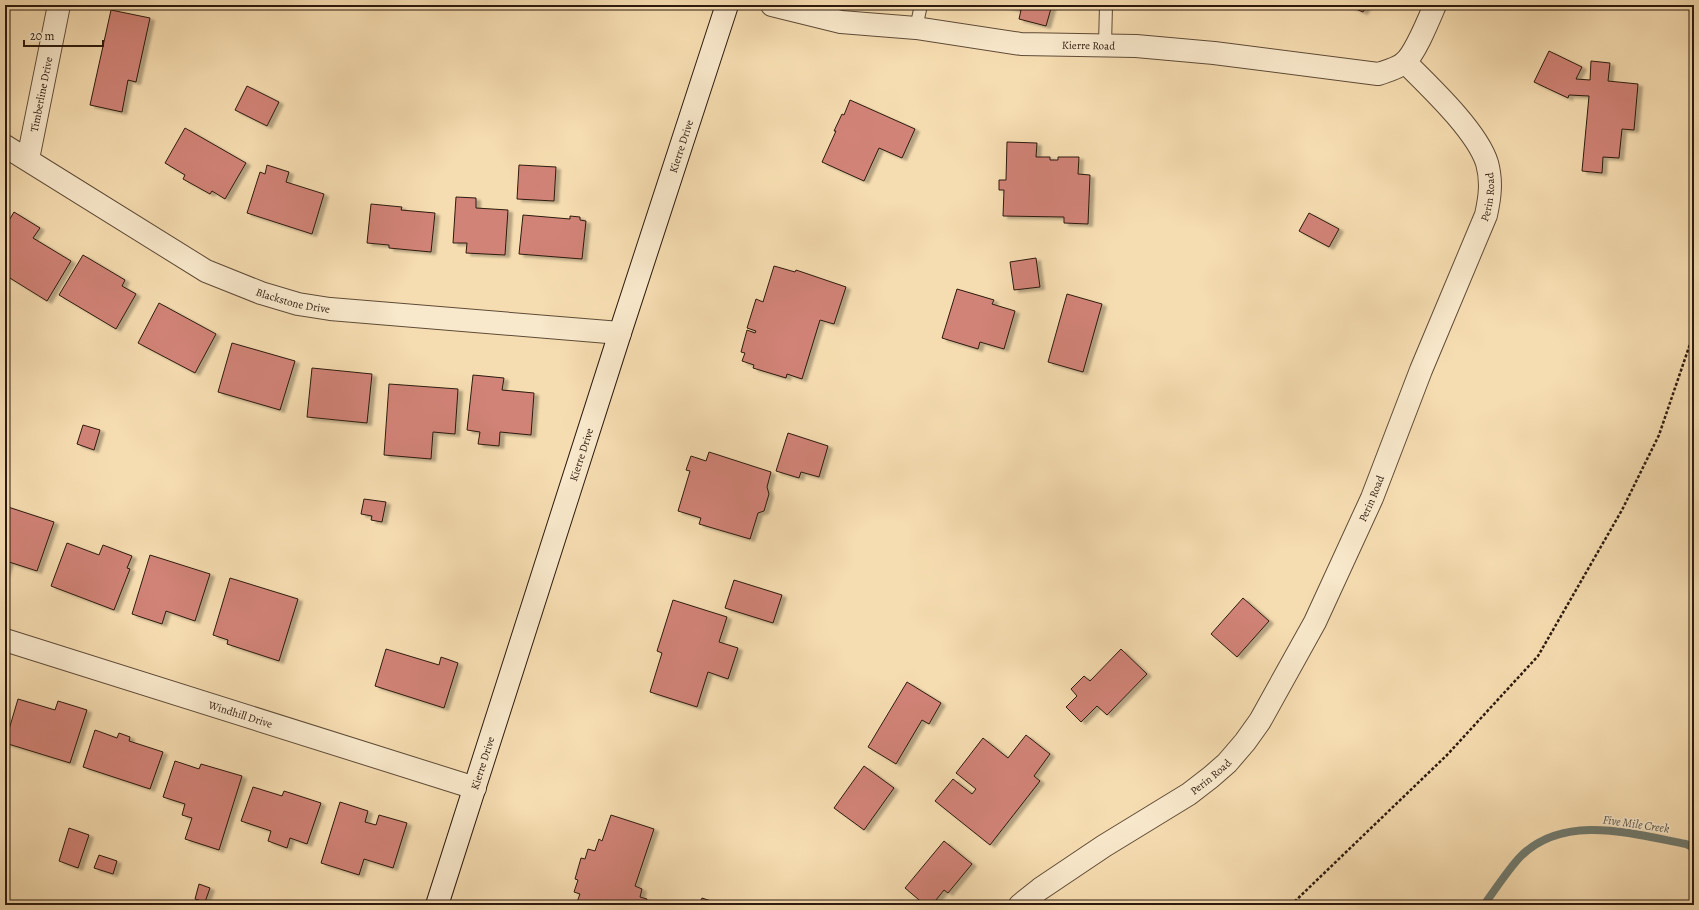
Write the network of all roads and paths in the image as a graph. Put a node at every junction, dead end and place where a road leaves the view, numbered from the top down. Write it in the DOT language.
graph roads {
  1 [pos="59,5"];
  2 [pos="727,5"];
  3 [pos="772,5"];
  4 [pos="921,5"];
  5 [pos="1106,5"];
  6 [pos="1435,5"];
  7 [pos="916,28"];
  8 [pos="1105,45"];
  9 [pos="1405,62"];
  10 [pos="5,146"];
  11 [pos="28,160"];
  12 [pos="1694,327"];
  13 [pos="620,333"];
  14 [pos="5,640"];
  15 [pos="476,788"];
  16 [pos="437,905"];
  17 [pos="1020,905"];
  18 [pos="1291,905"];
  1 -- 11 [label="street, Timberline Drive"];
  2 -- 13 [label="street, Kierre Drive"];
  3 -- 7 [label="street, Kierre Road"];
  4 -- 7 [label="lane"];
  5 -- 8 [label="lane"];
  6 -- 9 [label="street"];
  7 -- 8 [label="street, Kierre Road"];
  8 -- 9 [label="street, Kierre Road"];
  9 -- 17 [label="street, Perin Road"];
  10 -- 11 [label="street, Blackstone Drive"];
  11 -- 13 [label="street, Blackstone Drive"];
  12 -- 18 [label="path"];
  13 -- 15 [label="street, Kierre Drive"];
  14 -- 15 [label="street, Windhill Drive"];
  15 -- 16 [label="street, Kierre Drive"];
}
